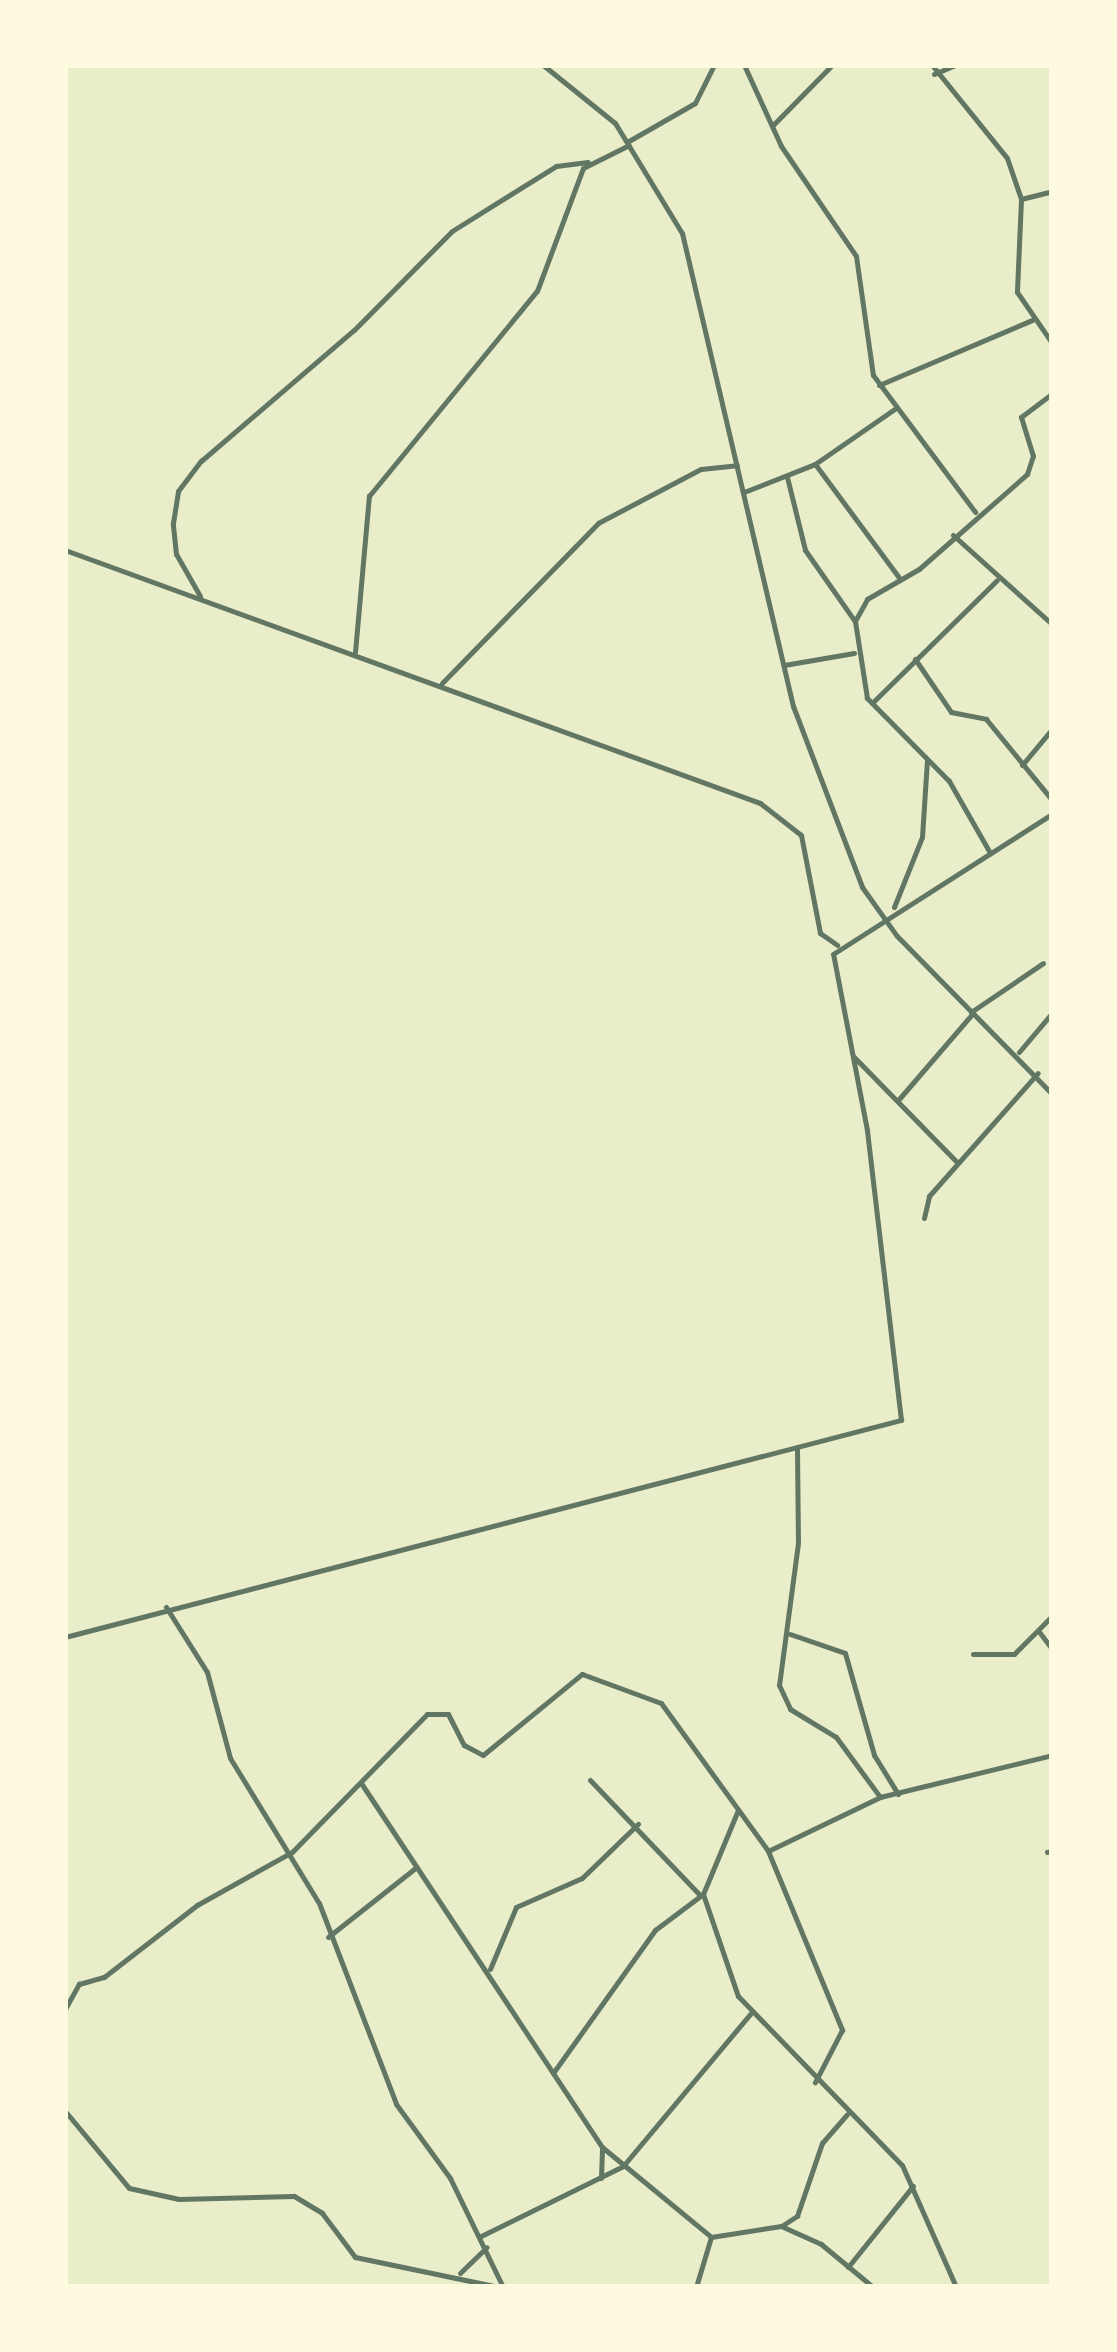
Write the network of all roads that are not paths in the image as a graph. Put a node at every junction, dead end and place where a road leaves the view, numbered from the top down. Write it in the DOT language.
graph roads {
  1 [pos="544,65"];
  2 [pos="714,65"];
  3 [pos="744,65"];
  4 [pos="832,65"];
  5 [pos="858,65"];
  6 [pos="895,65"];
  7 [pos="932,65"];
  8 [pos="954,65"];
  9 [pos="934,74"];
  10 [pos="771,127"];
  11 [pos="628,143"];
  12 [pos="588,162"];
  13 [pos="1052,191"];
  14 [pos="1021,199"];
  15 [pos="1032,320"];
  16 [pos="1052,343"];
  17 [pos="879,385"];
  18 [pos="1052,394"];
  19 [pos="896,408"];
  20 [pos="737,464"];
  21 [pos="816,464"];
  22 [pos="787,477"];
  23 [pos="744,492"];
  24 [pos="975,512"];
  25 [pos="953,536"];
  26 [pos="65,550"];
  27 [pos="900,579"];
  28 [pos="998,580"];
  29 [pos="201,598"];
  30 [pos="854,621"];
  31 [pos="1052,624"];
  32 [pos="355,652"];
  33 [pos="854,654"];
  34 [pos="915,658"];
  35 [pos="784,665"];
  36 [pos="442,683"];
  37 [pos="872,703"];
  38 [pos="1052,730"];
  39 [pos="927,758"];
  40 [pos="1022,764"];
  41 [pos="1052,800"];
  42 [pos="1052,814"];
  43 [pos="990,850"];
  44 [pos="894,910"];
  45 [pos="882,918"];
  46 [pos="837,945"];
  47 [pos="1043,964"];
  48 [pos="972,1013"];
  49 [pos="1052,1013"];
  50 [pos="1019,1052"];
  51 [pos="852,1055"];
  52 [pos="1038,1073"];
  53 [pos="1052,1094"];
  54 [pos="899,1099"];
  55 [pos="957,1162"];
  56 [pos="924,1218"];
  57 [pos="796,1449"];
  58 [pos="166,1607"];
  59 [pos="1052,1616"];
  60 [pos="1040,1633"];
  61 [pos="790,1634"];
  62 [pos="65,1637"];
  63 [pos="1052,1649"];
  64 [pos="973,1654"];
  65 [pos="1052,1755"];
  66 [pos="590,1780"];
  67 [pos="361,1784"];
  68 [pos="898,1794"];
  69 [pos="880,1797"];
  70 [pos="738,1810"];
  71 [pos="638,1824"];
  72 [pos="768,1851"];
  73 [pos="292,1852"];
  74 [pos="414,1870"];
  75 [pos="701,1894"];
  76 [pos="328,1937"];
  77 [pos="490,1969"];
  78 [pos="65,2010"];
  79 [pos="750,2014"];
  80 [pos="553,2073"];
  81 [pos="816,2082"];
  82 [pos="65,2111"];
  83 [pos="847,2114"];
  84 [pos="602,2147"];
  85 [pos="624,2166"];
  86 [pos="601,2178"];
  87 [pos="913,2186"];
  88 [pos="781,2226"];
  89 [pos="481,2236"];
  90 [pos="711,2237"];
  91 [pos="487,2248"];
  92 [pos="848,2268"];
  93 [pos="459,2274"];
  94 [pos="501,2287"];
  95 [pos="696,2287"];
  96 [pos="873,2287"];
  97 [pos="956,2287"];
  1 -- 11 [label="street"];
  2 -- 11 [label="street"];
  3 -- 10 [label="street"];
  4 -- 10 [label="street"];
  5 -- 6 [label="street"];
  7 -- 9 [label="street"];
  8 -- 9 [label="street"];
  9 -- 14 [label="street"];
  10 -- 17 [label="street"];
  11 -- 12 [label="street"];
  11 -- 20 [label="street"];
  12 -- 29 [label="street"];
  12 -- 32 [label="street"];
  13 -- 14 [label="street"];
  14 -- 15 [label="street"];
  15 -- 16 [label="street"];
  15 -- 17 [label="street"];
  17 -- 19 [label="street"];
  18 -- 24 [label="street"];
  19 -- 21 [label="street"];
  19 -- 24 [label="street"];
  20 -- 23 [label="street"];
  20 -- 36 [label="street"];
  21 -- 22 [label="street"];
  21 -- 27 [label="street"];
  22 -- 23 [label="street"];
  22 -- 30 [label="street"];
  23 -- 35 [label="street"];
  24 -- 25 [label="street"];
  25 -- 27 [label="street"];
  25 -- 28 [label="street"];
  26 -- 29 [label="street"];
  27 -- 30 [label="street"];
  28 -- 31 [label="street"];
  28 -- 34 [label="street"];
  29 -- 32 [label="street"];
  30 -- 33 [label="street"];
  32 -- 36 [label="street"];
  33 -- 35 [label="street"];
  33 -- 37 [label="street"];
  34 -- 37 [label="street"];
  34 -- 40 [label="street"];
  35 -- 45 [label="street"];
  36 -- 46 [label="street"];
  37 -- 39 [label="street"];
  38 -- 40 [label="street"];
  39 -- 43 [label="street"];
  39 -- 44 [label="street"];
  40 -- 41 [label="street"];
  42 -- 43 [label="street"];
  43 -- 44 [label="street"];
  44 -- 45 [label="street"];
  45 -- 46 [label="street"];
  45 -- 48 [label="street"];
  46 -- 51 [label="street"];
  47 -- 48 [label="street"];
  48 -- 50 [label="street"];
  48 -- 54 [label="street"];
  49 -- 50 [label="street"];
  50 -- 52 [label="street"];
  51 -- 54 [label="street"];
  51 -- 57 [label="street"];
  52 -- 53 [label="street"];
  52 -- 55 [label="street"];
  54 -- 55 [label="street"];
  55 -- 56 [label="street"];
  57 -- 58 [label="street"];
  57 -- 61 [label="street"];
  58 -- 62 [label="street"];
  58 -- 73 [label="street"];
  59 -- 60 [label="street"];
  60 -- 63 [label="street"];
  60 -- 64 [label="street"];
  61 -- 68 [label="street"];
  61 -- 69 [label="street"];
  65 -- 68 [label="street"];
  66 -- 71 [label="street"];
  67 -- 70 [label="street"];
  67 -- 73 [label="street"];
  67 -- 74 [label="street"];
  68 -- 69 [label="street"];
  69 -- 72 [label="street"];
  70 -- 72 [label="street"];
  70 -- 75 [label="street"];
  71 -- 75 [label="street"];
  71 -- 77 [label="street"];
  72 -- 81 [label="street"];
  73 -- 76 [label="street"];
  73 -- 78 [label="street"];
  74 -- 76 [label="street"];
  74 -- 77 [label="street"];
  75 -- 79 [label="street"];
  75 -- 80 [label="street"];
  76 -- 89 [label="street"];
  77 -- 80 [label="street"];
  79 -- 81 [label="street"];
  79 -- 85 [label="street"];
  80 -- 84 [label="street"];
  81 -- 83 [label="street"];
  82 -- 93 [label="street"];
  83 -- 87 [label="street"];
  83 -- 88 [label="street"];
  84 -- 85 [label="street"];
  84 -- 86 [label="street"];
  85 -- 86 [label="street"];
  85 -- 90 [label="street"];
  86 -- 89 [label="street"];
  87 -- 92 [label="street"];
  87 -- 97 [label="street"];
  88 -- 90 [label="street"];
  88 -- 92 [label="street"];
  89 -- 91 [label="street"];
  90 -- 95 [label="street"];
  91 -- 93 [label="street"];
  91 -- 94 [label="street"];
  92 -- 96 [label="street"];
  93 -- 94 [label="street"];
}
